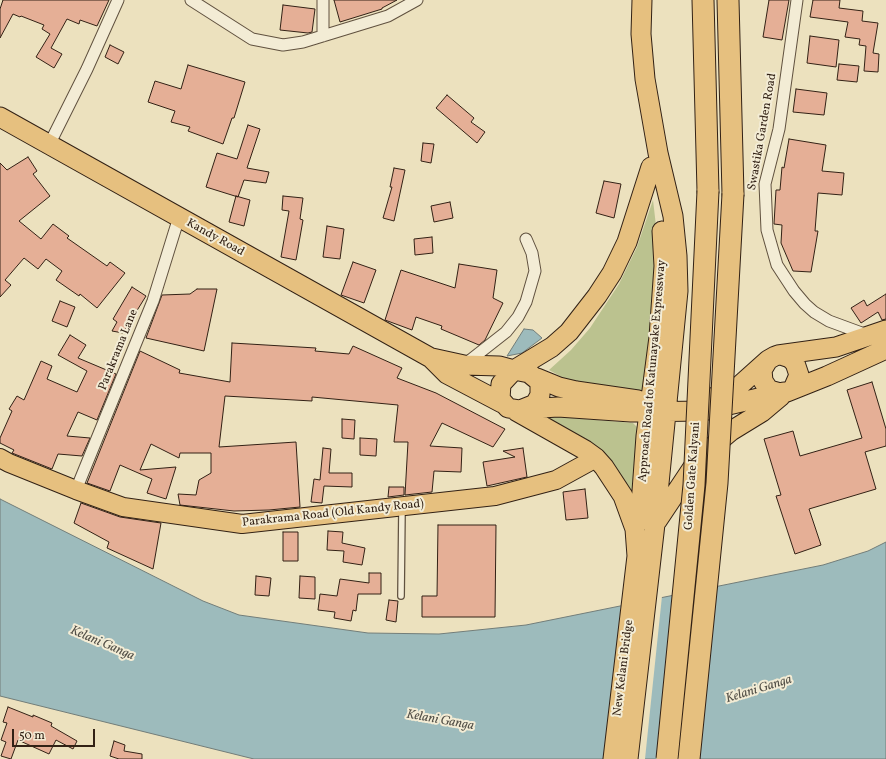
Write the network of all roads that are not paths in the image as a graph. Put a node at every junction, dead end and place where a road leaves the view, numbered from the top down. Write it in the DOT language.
graph roads {
  1 [pos="118,0"];
  2 [pos="191,0"];
  3 [pos="323,0"];
  4 [pos="417,0"];
  5 [pos="630,0"];
  6 [pos="642,0"];
  7 [pos="704,0"];
  8 [pos="728,0"];
  9 [pos="797,0"];
  10 [pos="323,36"];
  11 [pos="0,117"];
  12 [pos="49,145"];
  13 [pos="651,167"];
  14 [pos="179,217"];
  15 [pos="526,239"];
  16 [pos="879,333"];
  17 [pos="886,349"];
  18 [pos="431,358"];
  19 [pos="773,358"];
  20 [pos="464,365"];
  21 [pos="514,370"];
  22 [pos="536,378"];
  23 [pos="788,391"];
  24 [pos="515,407"];
  25 [pos="0,458"];
  26 [pos="596,458"];
  27 [pos="76,490"];
  28 [pos="402,508"];
  29 [pos="655,524"];
  30 [pos="635,529"];
  31 [pos="642,577"];
  32 [pos="401,596"];
  33 [pos="613,759"];
  34 [pos="628,759"];
  35 [pos="667,759"];
  36 [pos="689,759"];
  1 -- 12 [label="street"];
  2 -- 10 [label="street"];
  3 -- 10 [label="street"];
  4 -- 10 [label="street"];
  5 -- 13 [label="highway, Approach Road to Katunayake Expressway"];
  6 -- 29 [label="highway, Approach Road to Katunayake Expressway"];
  7 -- 35 [label="highway, Golden Gate Kalyani, bridge"];
  8 -- 36 [label="highway, Golden Gate Kalyani, bridge"];
  9 -- 16 [label="street, Swastika Garden Road"];
  11 -- 12 [label="highway, Kandy Road"];
  12 -- 14 [label="highway, Kandy Road"];
  13 -- 21 [label="highway"];
  13 -- 30 [label="highway, Approach Road to Katunayake Expressway"];
  14 -- 18 [label="highway, Kandy Road"];
  14 -- 27 [label="street, Parakrama Lane"];
  15 -- 20 [label="street"];
  16 -- 19 [label="highway"];
  17 -- 23 [label="highway"];
  18 -- 20 [label="highway, Kandy Road"];
  18 -- 24 [label="highway, Kandy Road"];
  19 -- 22 [label="highway"];
  19 -- 23 [label="highway"];
  19 -- 23 [label="highway"];
  20 -- 21 [label="highway, Kandy Road"];
  21 -- 22 [label="highway"];
  21 -- 24 [label="highway"];
  22 -- 24 [label="highway"];
  23 -- 24 [label="highway"];
  23 -- 29 [label="highway"];
  24 -- 26 [label="highway, Kandy Road"];
  25 -- 27 [label="main road, Parakrama Road (Old Kandy Road)"];
  26 -- 28 [label="main road, Parakrama Road (Old Kandy Road)"];
  26 -- 30 [label="highway, Kandy Road"];
  27 -- 28 [label="main road, Parakrama Road (Old Kandy Road)"];
  28 -- 32 [label="lane"];
  29 -- 31 [label="highway, Approach Road to Katunayake Expressway"];
  30 -- 31 [label="highway"];
  31 -- 33 [label="highway, New Kelani Bridge"];
  31 -- 34 [label="highway, New Kelani Bridge"];
}
